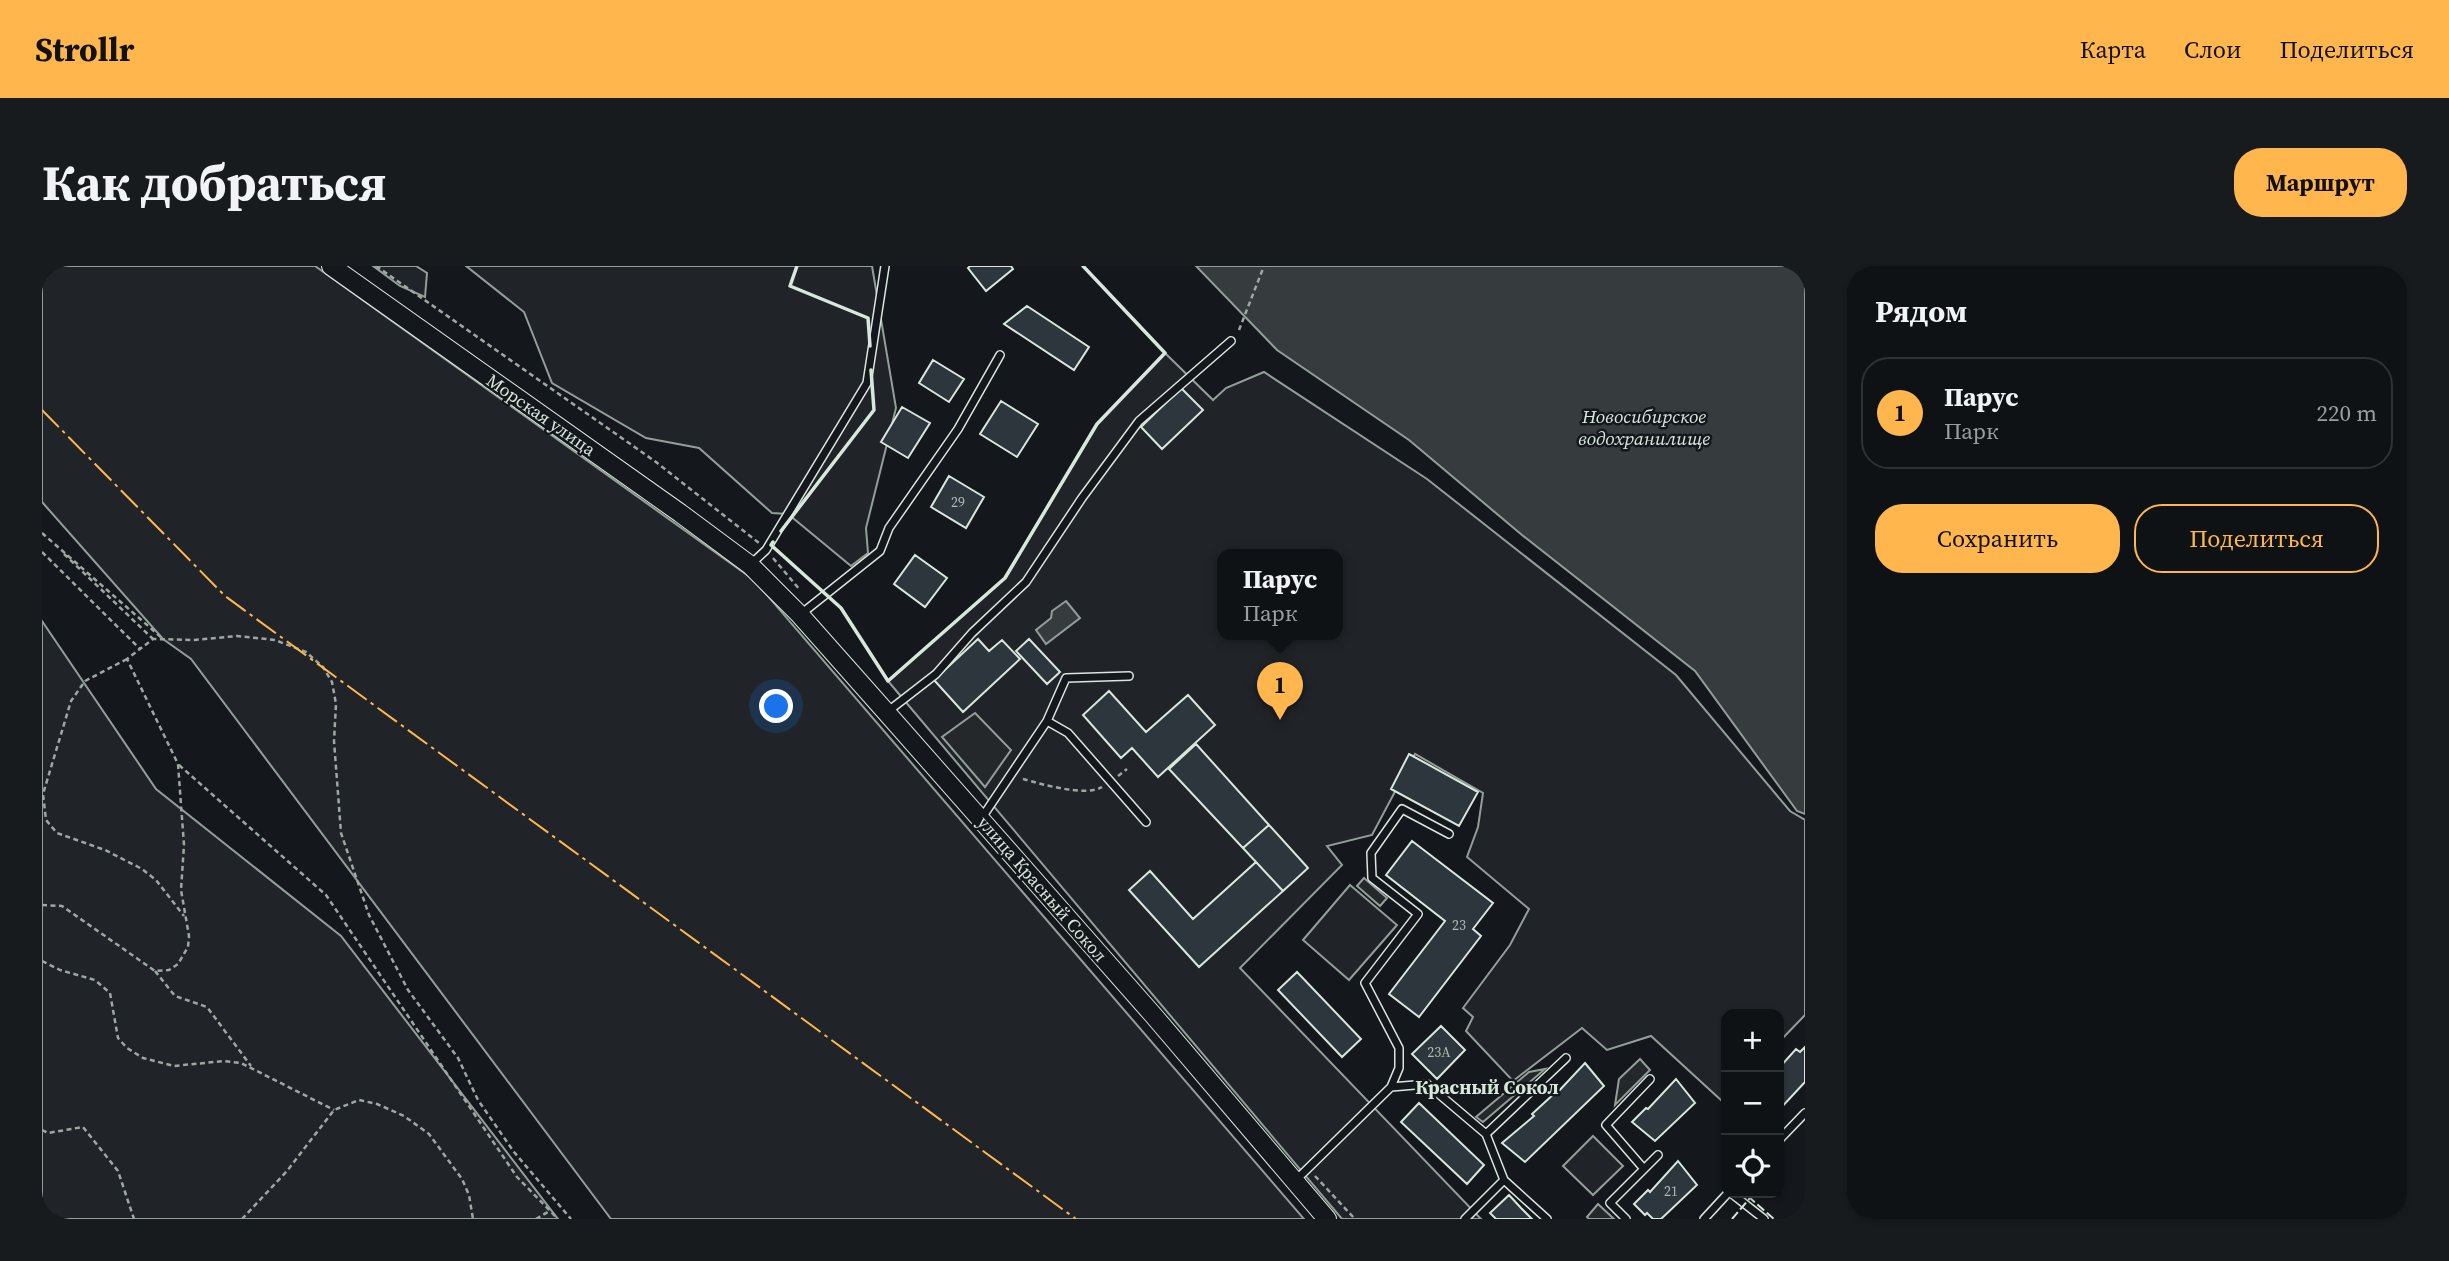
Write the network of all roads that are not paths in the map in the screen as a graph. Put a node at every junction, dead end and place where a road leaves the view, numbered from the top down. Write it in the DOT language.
graph roads {
  1 [pos="331,266"];
  2 [pos="885,266"];
  3 [pos="1231,341"];
  4 [pos="1000,355"];
  5 [pos="750,565"];
  6 [pos="800,615"];
  7 [pos="1129,676"];
  8 [pos="886,712"];
  9 [pos="1046,721"];
  10 [pos="980,819"];
  11 [pos="1146,822"];
  12 [pos="1449,834"];
  13 [pos="1566,1058"];
  14 [pos="1650,1079"];
  15 [pos="1391,1087"];
  16 [pos="1805,1113"];
  17 [pos="1486,1134"];
  18 [pos="1784,1135"];
  19 [pos="1658,1155"];
  20 [pos="1644,1169"];
  21 [pos="1504,1180"];
  22 [pos="1295,1182"];
  23 [pos="1725,1198"];
  24 [pos="1737,1198"];
  25 [pos="1327,1219"];
  26 [pos="1465,1219"];
  27 [pos="1547,1219"];
  28 [pos="1626,1219"];
  29 [pos="1704,1219"];
  30 [pos="1764,1219"];
  1 -- 5 [label="street, Морская улица"];
  2 -- 5 [label="lane"];
  3 -- 8 [label="lane"];
  4 -- 6 [label="lane"];
  5 -- 6 [label="street, улица Красный Сокол"];
  6 -- 8 [label="street, улица Красный Сокол"];
  7 -- 9 [label="lane"];
  8 -- 10 [label="street, улица Красный Сокол"];
  9 -- 10 [label="lane"];
  9 -- 11 [label="lane"];
  10 -- 22 [label="street, улица Красный Сокол"];
  12 -- 15 [label="lane"];
  13 -- 17 [label="lane"];
  14 -- 20 [label="lane"];
  15 -- 17 [label="lane"];
  15 -- 22 [label="lane"];
  16 -- 18 [label="lane"];
  17 -- 21 [label="lane"];
  19 -- 20 [label="lane"];
  20 -- 28 [label="lane"];
  21 -- 26 [label="lane"];
  21 -- 27 [label="lane"];
  22 -- 25 [label="street, улица Красный Сокол"];
  23 -- 29 [label="lane"];
  24 -- 30 [label="lane"];
}
